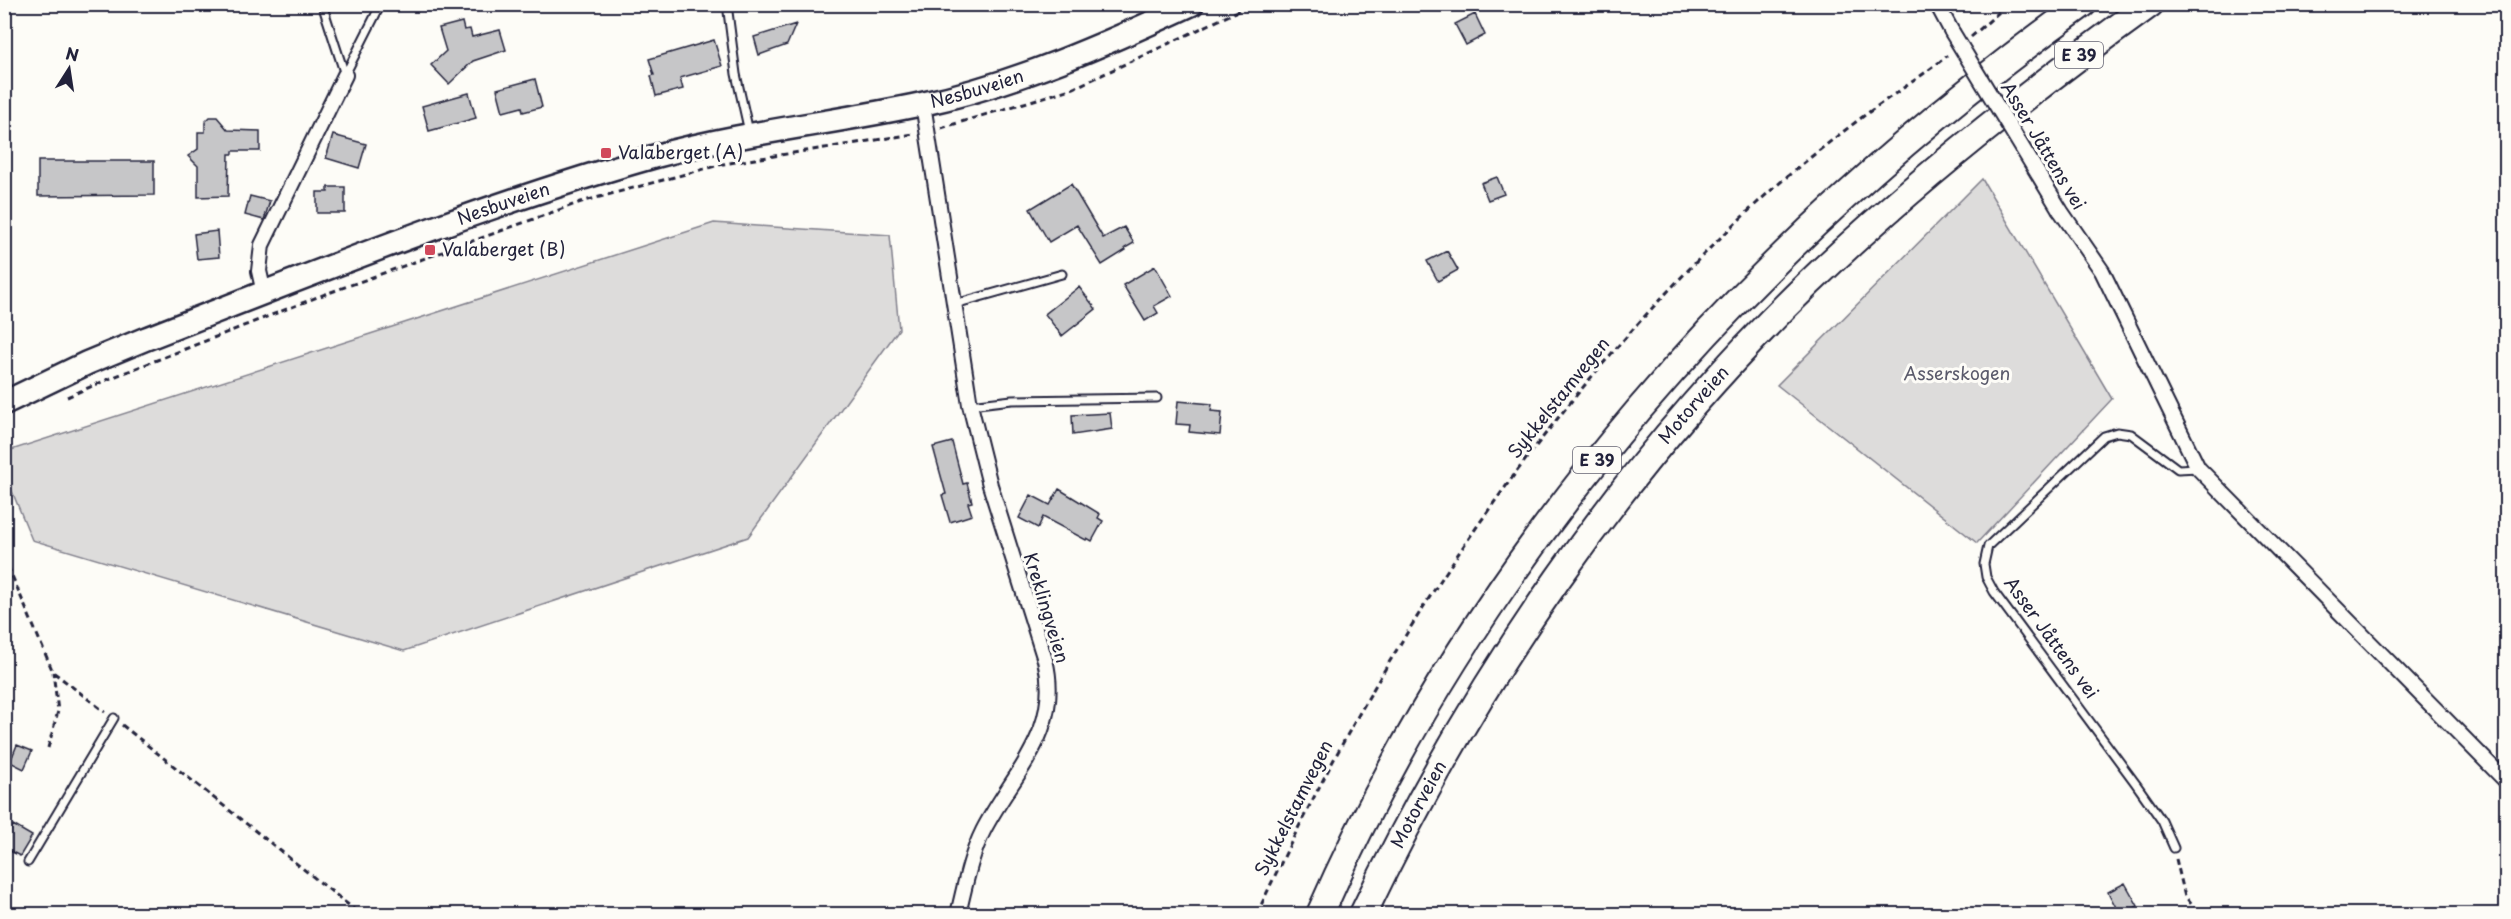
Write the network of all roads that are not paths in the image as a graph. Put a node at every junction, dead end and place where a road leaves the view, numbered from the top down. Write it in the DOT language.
graph roads {
  1 [pos="322,4"];
  2 [pos="381,4"];
  3 [pos="727,4"];
  4 [pos="1192,4"];
  5 [pos="1937,4"];
  6 [pos="2083,4"];
  7 [pos="2150,4"];
  8 [pos="345,75"];
  9 [pos="923,104"];
  10 [pos="750,135"];
  11 [pos="1062,274"];
  12 [pos="264,293"];
  13 [pos="955,304"];
  14 [pos="1157,398"];
  15 [pos="4,403"];
  16 [pos="970,405"];
  17 [pos="2198,468"];
  18 [pos="114,718"];
  19 [pos="2506,781"];
  20 [pos="2174,848"];
  21 [pos="28,862"];
  22 [pos="958,915"];
  23 [pos="1320,915"];
  24 [pos="1363,915"];
  1 -- 8 [label="lane"];
  2 -- 8 [label="lane"];
  3 -- 10 [label="lane"];
  4 -- 9 [label="main road, Nesbuveien"];
  5 -- 17 [label="street, Asser Jåttens vei, bridge"];
  6 -- 23 [label="highway, E 39"];
  7 -- 24 [label="highway, Motorveien / E 39"];
  8 -- 12 [label="street"];
  9 -- 10 [label="main road, Nesbuveien"];
  9 -- 13 [label="street, Kreklingveien"];
  10 -- 12 [label="main road, Nesbuveien"];
  11 -- 13 [label="lane"];
  12 -- 15 [label="main road, Nesbuveien"];
  13 -- 16 [label="street, Kreklingveien"];
  14 -- 16 [label="lane"];
  16 -- 22 [label="street, Kreklingveien"];
  17 -- 19 [label="street, Asser Jåttens vei"];
  17 -- 20 [label="lane, Asser Jåttens vei"];
  18 -- 21 [label="lane"];
}
